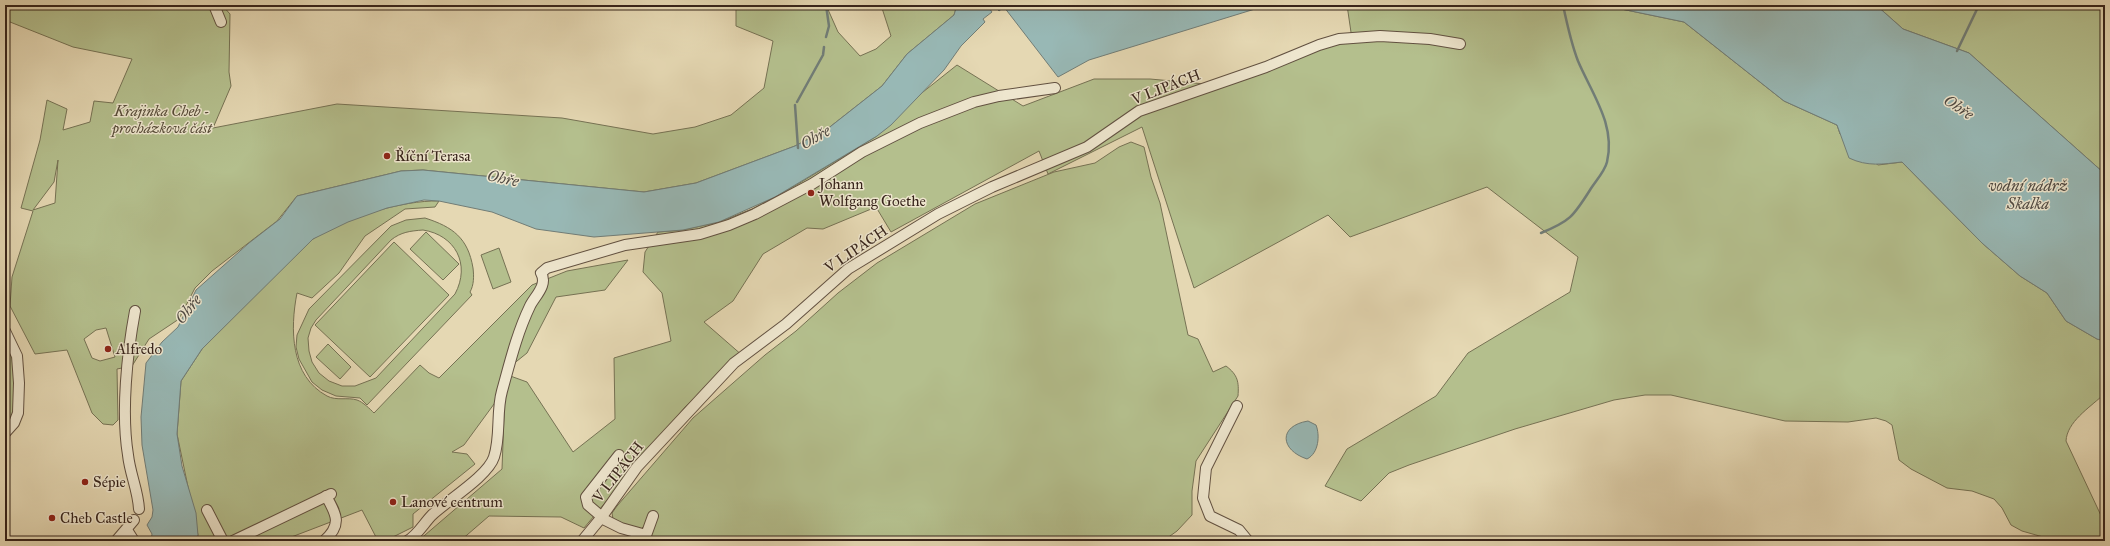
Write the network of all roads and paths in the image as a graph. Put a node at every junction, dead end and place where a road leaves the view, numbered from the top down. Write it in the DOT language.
graph roads {
  1 [pos="214,5"];
  2 [pos="221,22"];
  3 [pos="1460,44"];
  4 [pos="1055,88"];
  5 [pos="135,311"];
  6 [pos="5,332"];
  7 [pos="1237,406"];
  8 [pos="5,433"];
  9 [pos="619,455"];
  10 [pos="139,509"];
  11 [pos="207,510"];
  12 [pos="653,516"];
  13 [pos="602,517"];
  14 [pos="134,520"];
  15 [pos="127,530"];
  16 [pos="645,538"];
  17 [pos="116,541"];
  18 [pos="134,541"];
  19 [pos="223,541"];
  20 [pos="233,541"];
  21 [pos="324,541"];
  22 [pos="407,541"];
  23 [pos="582,541"];
  24 [pos="1248,541"];
  1 -- 2 [label="street"];
  3 -- 13 [label="street, V LIPÁCH"];
  4 -- 22 [label="street"];
  5 -- 10 [label="street"];
  6 -- 8 [label="street"];
  7 -- 24 [label="street"];
  9 -- 13 [label="street, V LIPÁCH"];
  11 -- 19 [label="street"];
  12 -- 16 [label="street"];
  13 -- 16 [label="street"];
  13 -- 23 [label="street, V LIPÁCH"];
  14 -- 15 [label="street"];
  15 -- 17 [label="street"];
  15 -- 18 [label="street"];
  20 -- 21 [label="street"];
}
